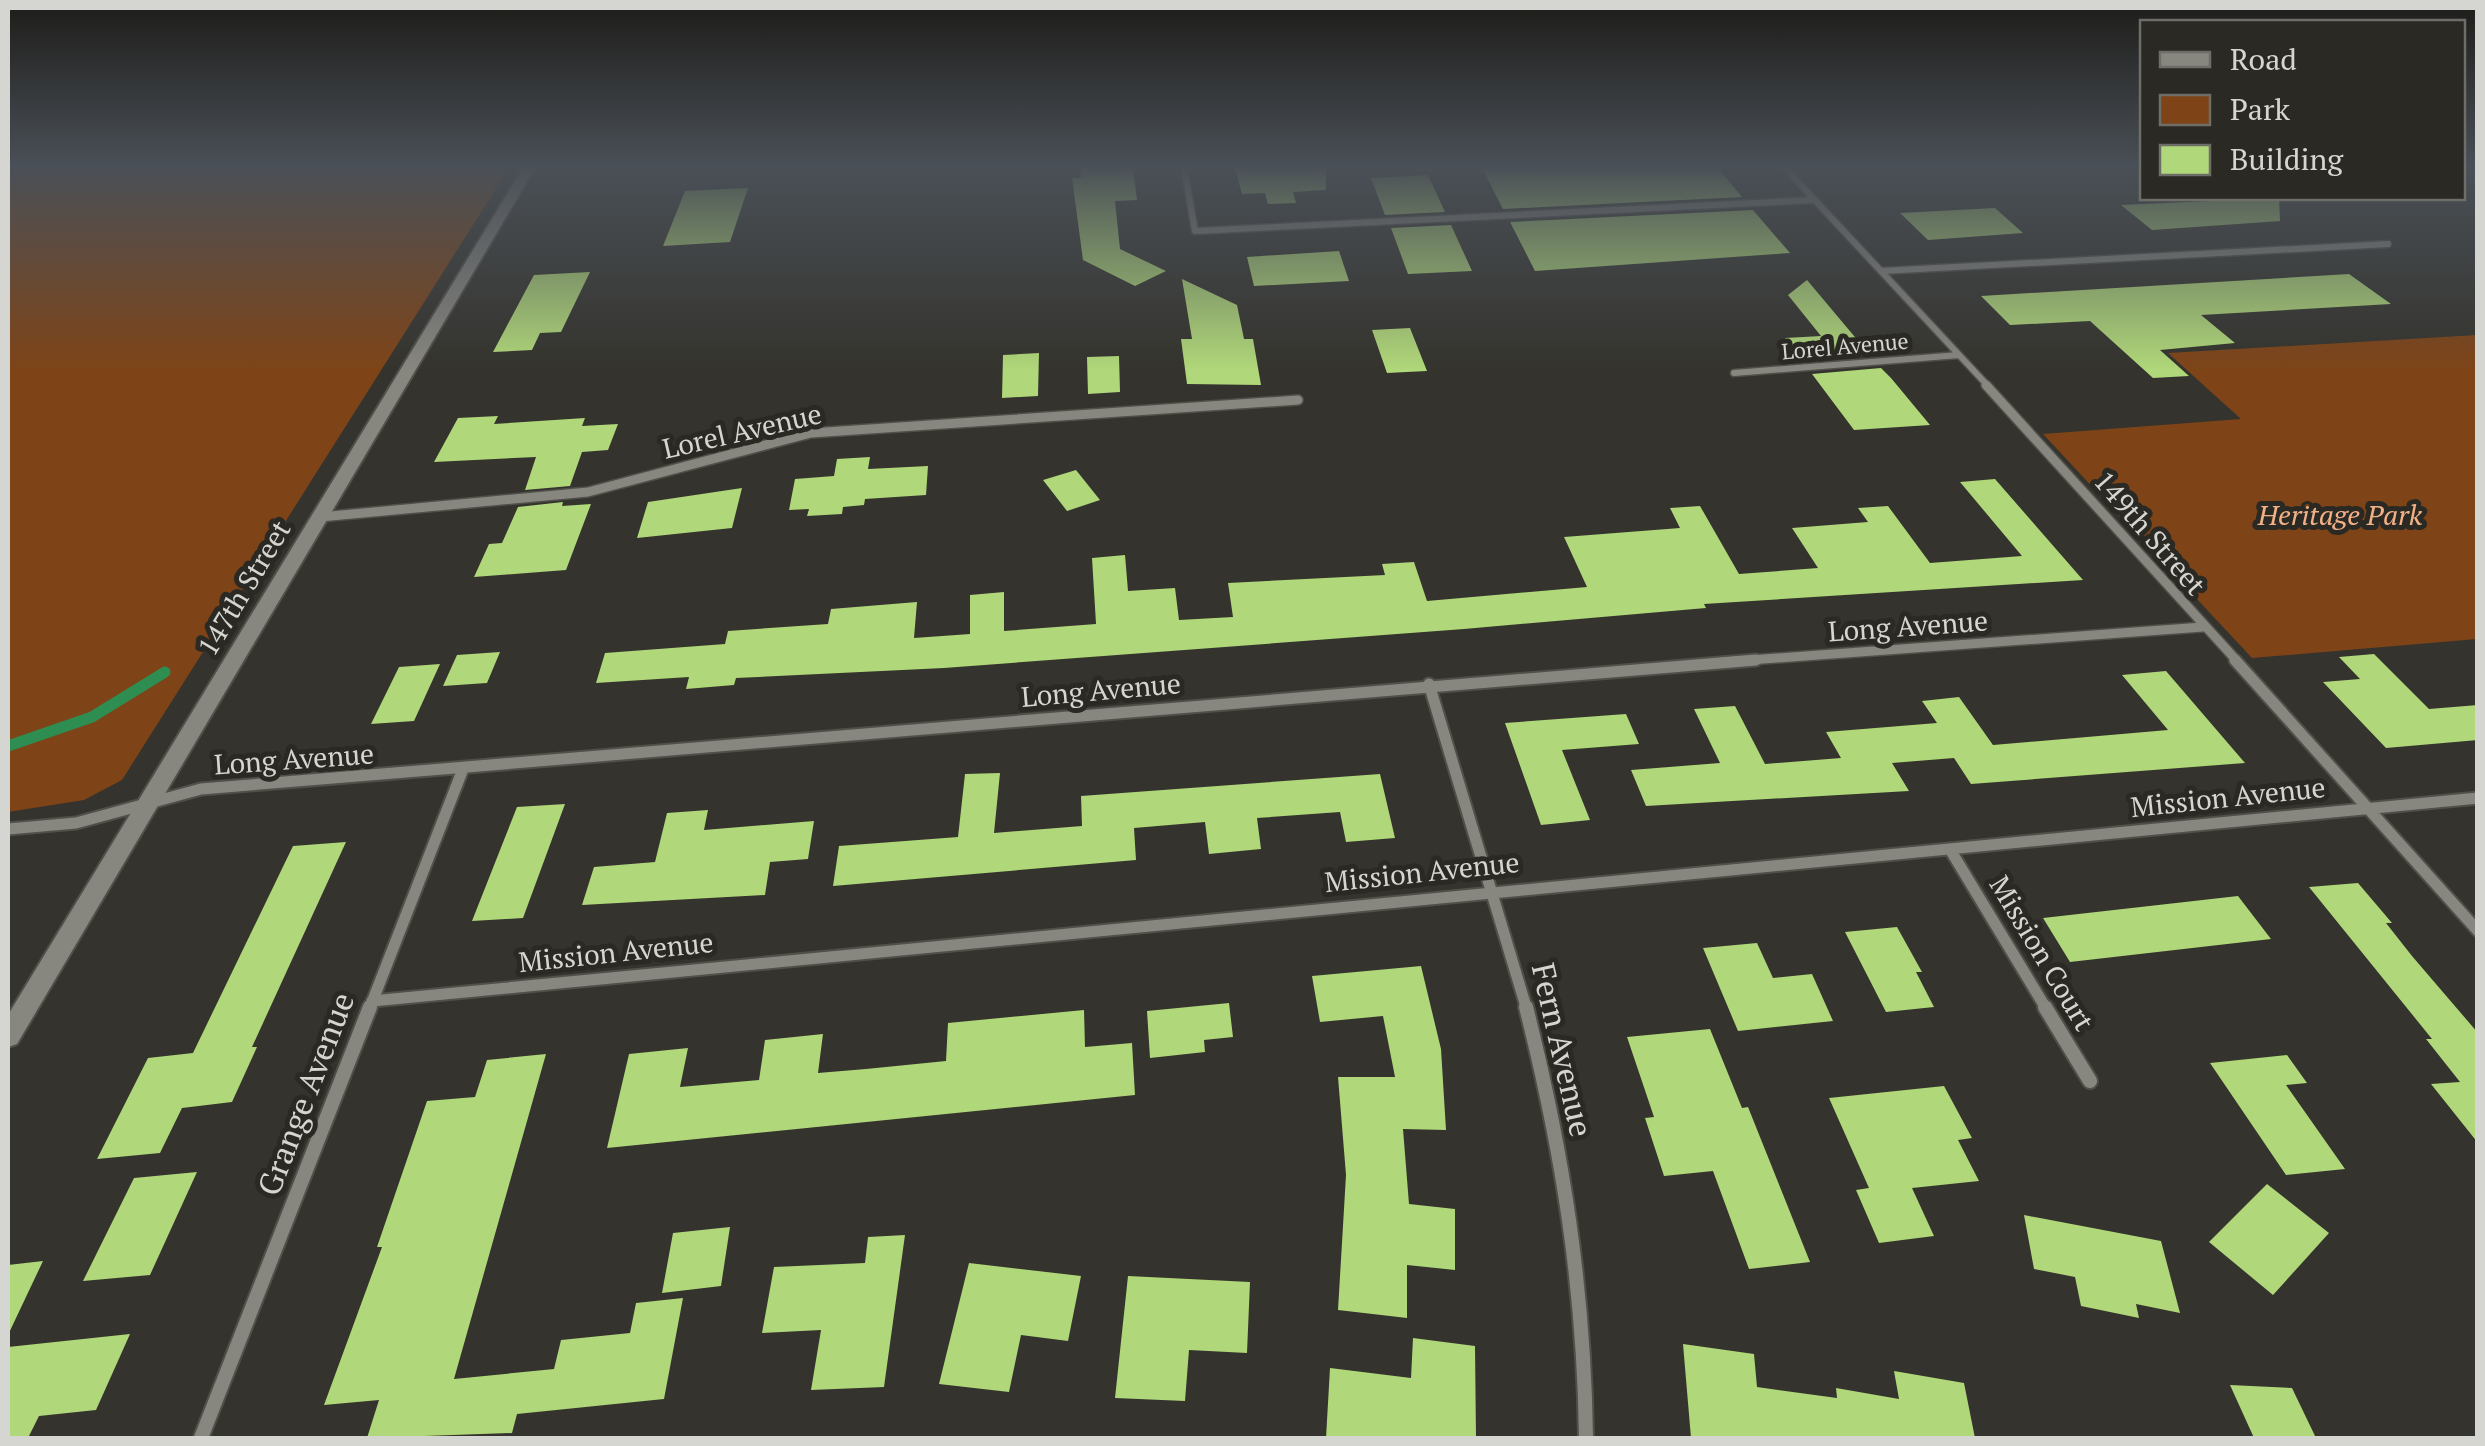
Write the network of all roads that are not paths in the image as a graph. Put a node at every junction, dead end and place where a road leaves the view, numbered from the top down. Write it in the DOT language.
graph roads {
  1 [pos="488,235"];
  2 [pos="1847,235"];
  3 [pos="2388,244"];
  4 [pos="1882,271"];
  5 [pos="1959,355"];
  6 [pos="1734,372"];
  7 [pos="1298,400"];
  8 [pos="319,517"];
  9 [pos="2202,626"];
  10 [pos="1429,684"];
  11 [pos="462,768"];
  12 [pos="2478,798"];
  13 [pos="147,804"];
  14 [pos="2367,808"];
  15 [pos="8,829"];
  16 [pos="1951,851"];
  17 [pos="1494,890"];
  18 [pos="2478,931"];
  19 [pos="372,1001"];
  20 [pos="8,1036"];
  21 [pos="2090,1081"];
  22 [pos="201,1438"];
  23 [pos="1586,1438"];
  1 -- 8 [label="main road, 147th Street"];
  2 -- 4 [label="street, 149th Street"];
  3 -- 4 [label="street"];
  4 -- 5 [label="street, 149th Street"];
  5 -- 6 [label="street, Lorel Avenue"];
  5 -- 9 [label="street, 149th Street"];
  7 -- 8 [label="street, Lorel Avenue"];
  8 -- 13 [label="main road, 147th Street"];
  9 -- 10 [label="street, Long Avenue"];
  9 -- 14 [label="street, 149th Street"];
  10 -- 11 [label="street, Long Avenue"];
  10 -- 17 [label="street, Fern Avenue"];
  11 -- 13 [label="street, Long Avenue"];
  11 -- 19 [label="street, Grange Avenue"];
  12 -- 14 [label="street, Mission Avenue"];
  13 -- 15 [label="street, Long Avenue"];
  13 -- 20 [label="main road, 147th Street"];
  14 -- 16 [label="street, Mission Avenue"];
  14 -- 18 [label="street, 149th Street"];
  16 -- 17 [label="street, Mission Avenue"];
  16 -- 21 [label="street, Mission Court"];
  17 -- 19 [label="street, Mission Avenue"];
  17 -- 23 [label="street, Fern Avenue"];
  19 -- 22 [label="street, Grange Avenue"];
}
